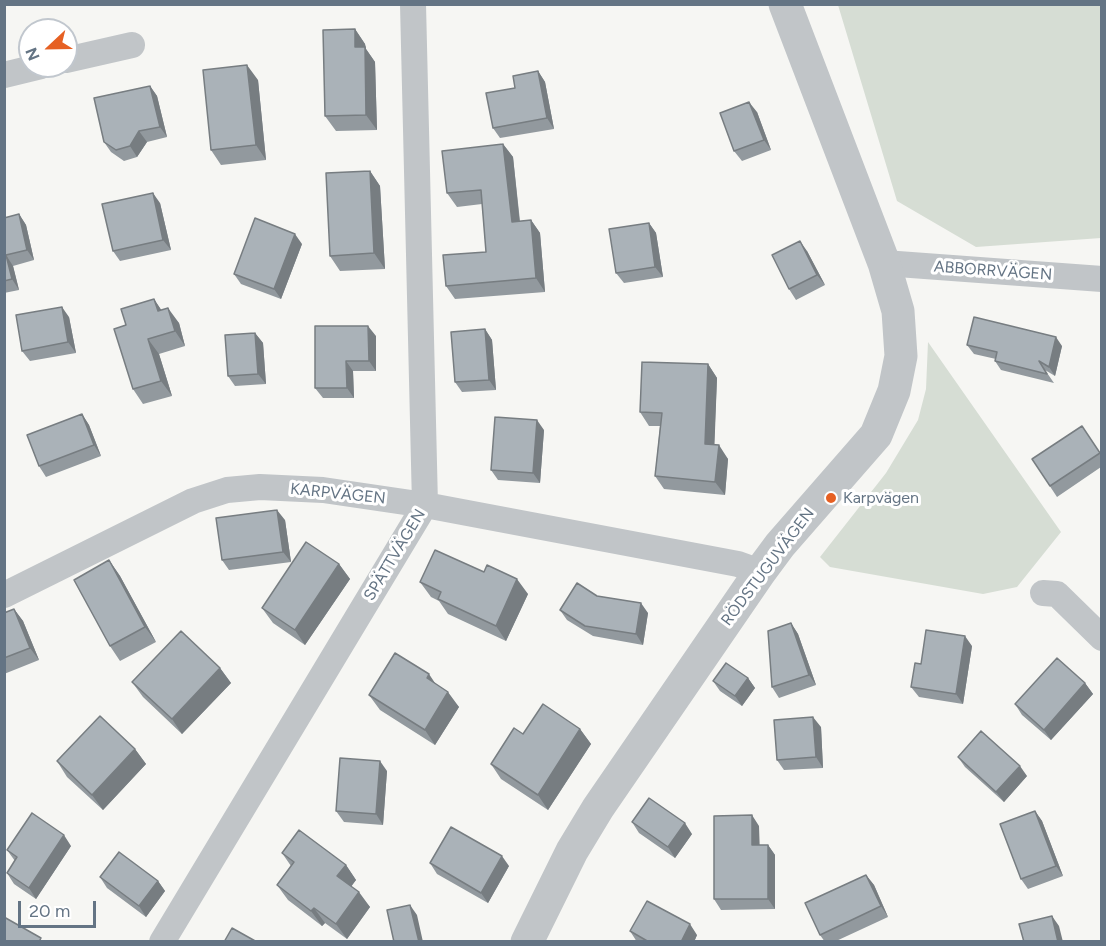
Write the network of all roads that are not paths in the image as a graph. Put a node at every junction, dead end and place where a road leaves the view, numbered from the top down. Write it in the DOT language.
graph roads {
  1 [pos="413,4"];
  2 [pos="785,4"];
  3 [pos="132,45"];
  4 [pos="78,57"];
  5 [pos="884,263"];
  6 [pos="1101,279"];
  7 [pos="425,505"];
  8 [pos="760,572"];
  9 [pos="1042,592"];
  10 [pos="4,595"];
  11 [pos="1101,638"];
  12 [pos="538,934"];
  13 [pos="162,942"];
  1 -- 7 [label="street, SPÄTTVÄGEN"];
  2 -- 5 [label="street, RÖDSTUGUVÄGEN"];
  3 -- 4 [label="street"];
  5 -- 6 [label="street, ABBORRVÄGEN"];
  5 -- 8 [label="street, RÖDSTUGUVÄGEN"];
  7 -- 8 [label="street, KARPVÄGEN"];
  7 -- 10 [label="street, KARPVÄGEN"];
  7 -- 13 [label="street, SPÄTTVÄGEN"];
  8 -- 12 [label="street, RÖDSTUGUVÄGEN"];
  9 -- 11 [label="street"];
}
